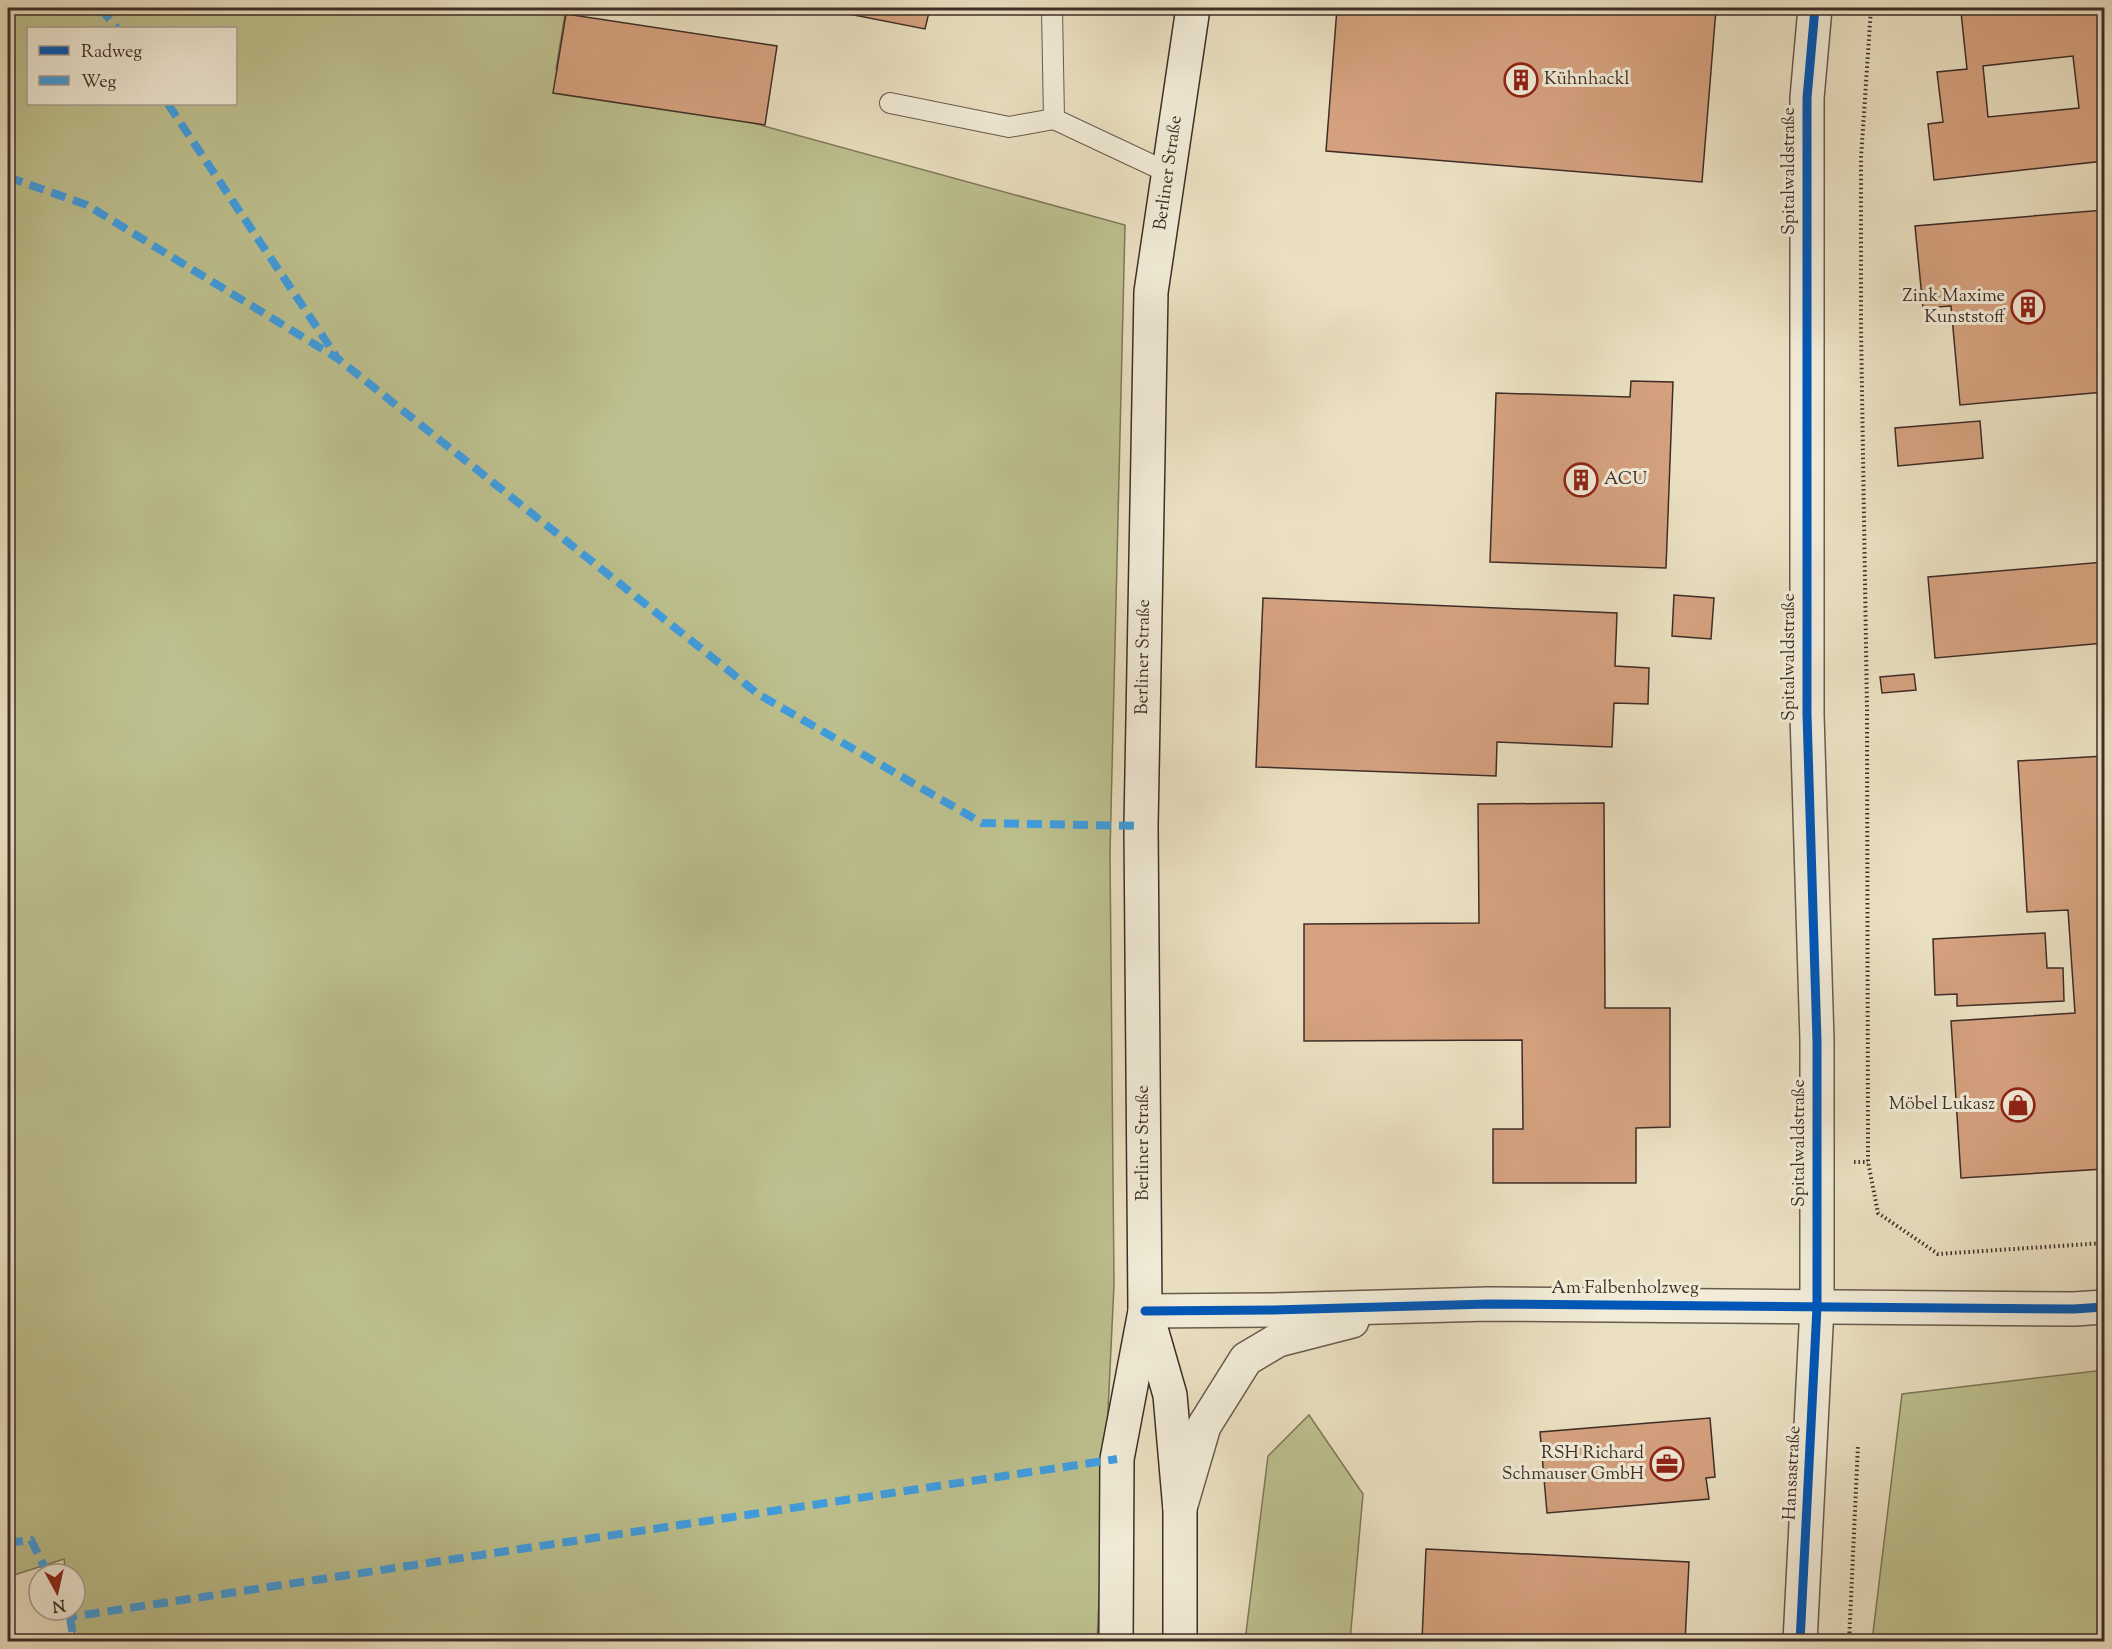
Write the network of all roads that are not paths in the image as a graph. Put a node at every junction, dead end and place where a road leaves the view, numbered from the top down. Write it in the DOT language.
graph roads {
  1 [pos="1052,8"];
  2 [pos="1193,8"];
  3 [pos="1815,8"];
  4 [pos="890,103"];
  5 [pos="1054,119"];
  6 [pos="1169,173"];
  7 [pos="1409,1306"];
  8 [pos="1817,1306"];
  9 [pos="2104,1307"];
  10 [pos="1145,1311"];
  11 [pos="1180,1510"];
  12 [pos="1116,1641"];
  13 [pos="1180,1641"];
  14 [pos="1800,1641"];
  1 -- 5 [label="lane"];
  2 -- 6 [label="street, Berliner Straße"];
  3 -- 8 [label="street, Spitalwaldstraße"];
  4 -- 5 [label="lane"];
  5 -- 6 [label="lane"];
  6 -- 10 [label="street, Berliner Straße"];
  7 -- 8 [label="street, Am Falbenholzweg"];
  7 -- 10 [label="street, Am Falbenholzweg"];
  7 -- 11 [label="street"];
  8 -- 9 [label="street, Am Falbenholzweg"];
  8 -- 14 [label="street, Hansastraße"];
  10 -- 11 [label="street, Berliner Straße"];
  10 -- 12 [label="street, Berliner Straße"];
  11 -- 13 [label="street, Berliner Straße"];
}
